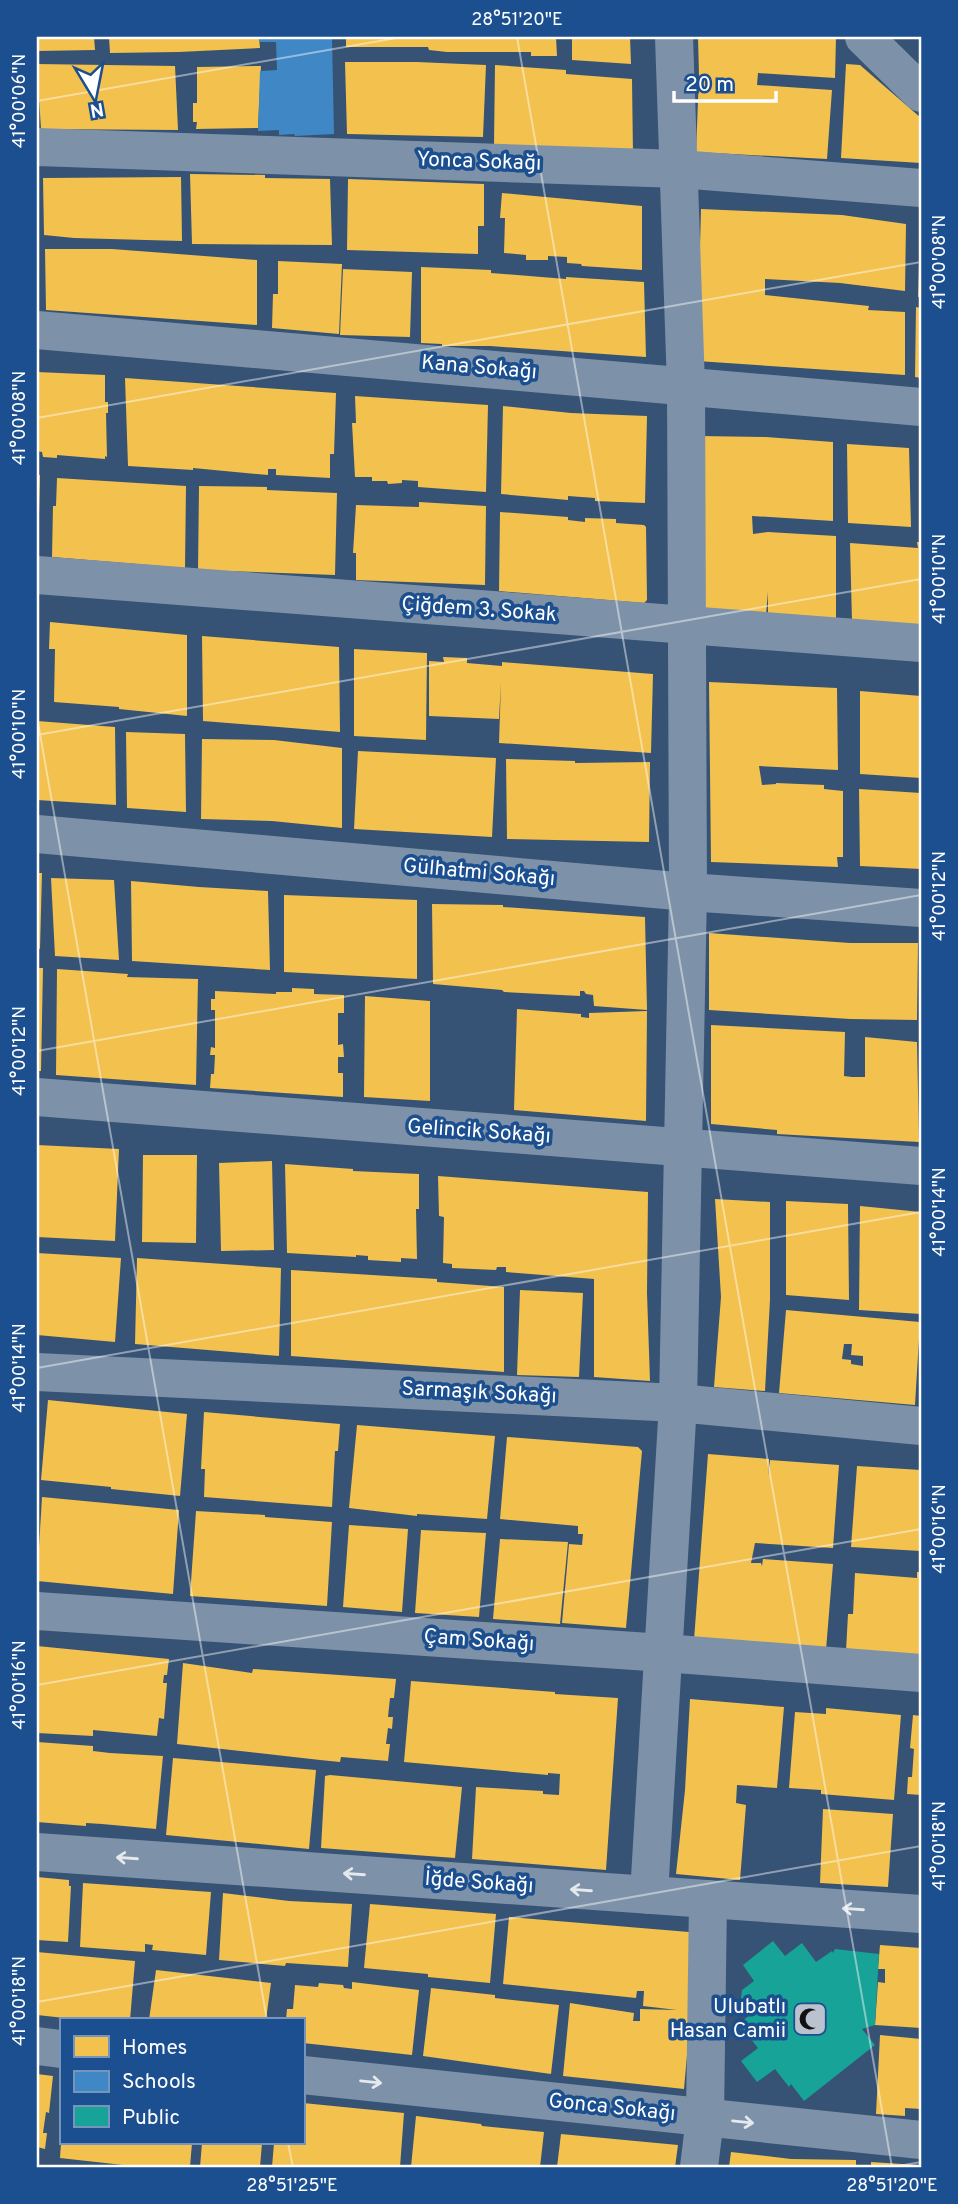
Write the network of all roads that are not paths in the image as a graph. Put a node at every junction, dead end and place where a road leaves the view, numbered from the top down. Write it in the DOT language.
graph roads {
  1 [pos="674,37"];
  2 [pos="864,37"];
  3 [pos="921,93"];
  4 [pos="37,147"];
  5 [pos="679,169"];
  6 [pos="921,188"];
  7 [pos="37,330"];
  8 [pos="686,386"];
  9 [pos="921,407"];
  10 [pos="37,575"];
  11 [pos="687,626"];
  12 [pos="921,643"];
  13 [pos="37,834"];
  14 [pos="688,892"];
  15 [pos="921,908"];
  16 [pos="37,1097"];
  17 [pos="684,1148"];
  18 [pos="921,1166"];
  19 [pos="37,1372"];
  20 [pos="678,1403"];
  21 [pos="921,1426"];
  22 [pos="37,1611"];
  23 [pos="664,1653"];
  24 [pos="921,1673"];
  25 [pos="37,1852"];
  26 [pos="649,1895"];
  27 [pos="708,1899"];
  28 [pos="921,1914"];
  29 [pos="37,2046"];
  30 [pos="60,2049"];
  31 [pos="304,2075"];
  32 [pos="705,2118"];
  33 [pos="921,2140"];
  34 [pos="699,2167"];
  1 -- 5 [label="street"];
  2 -- 3 [label="street"];
  4 -- 5 [label="street, Yonca Sokağı"];
  5 -- 6 [label="street, Yonca Sokağı"];
  5 -- 8 [label="street"];
  7 -- 8 [label="street, Kana Sokağı"];
  8 -- 9 [label="street, Kana Sokağı"];
  8 -- 11 [label="street"];
  10 -- 11 [label="street, Çiğdem 3. Sokak"];
  11 -- 12 [label="street, Çiğdem 3. Sokak"];
  11 -- 14 [label="street"];
  13 -- 14 [label="street, Gülhatmi Sokağı"];
  14 -- 15 [label="street, Gülhatmi Sokağı"];
  14 -- 17 [label="street"];
  16 -- 17 [label="street, Gelincik Sokağı"];
  17 -- 18 [label="street, Gelincik Sokağı"];
  17 -- 20 [label="street"];
  19 -- 20 [label="street, Sarmaşık Sokağı"];
  20 -- 21 [label="street, Sarmaşık Sokağı"];
  20 -- 23 [label="street"];
  22 -- 23 [label="street, Çam Sokağı"];
  23 -- 24 [label="street, Çam Sokağı"];
  23 -- 26 [label="street"];
  26 -- 25 [label="street, İğde Sokağı, one-way"];
  26 -- 27 [label="street, İğde Sokağı"];
  28 -- 27 [label="street, İğde Sokağı, one-way"];
  27 -- 32 [label="street"];
  29 -- 30 [label="street"];
  31 -- 32 [label="street, Gonca Sokağı, one-way"];
  32 -- 33 [label="street, Gonca Sokağı, one-way"];
  32 -- 34 [label="street"];
}
